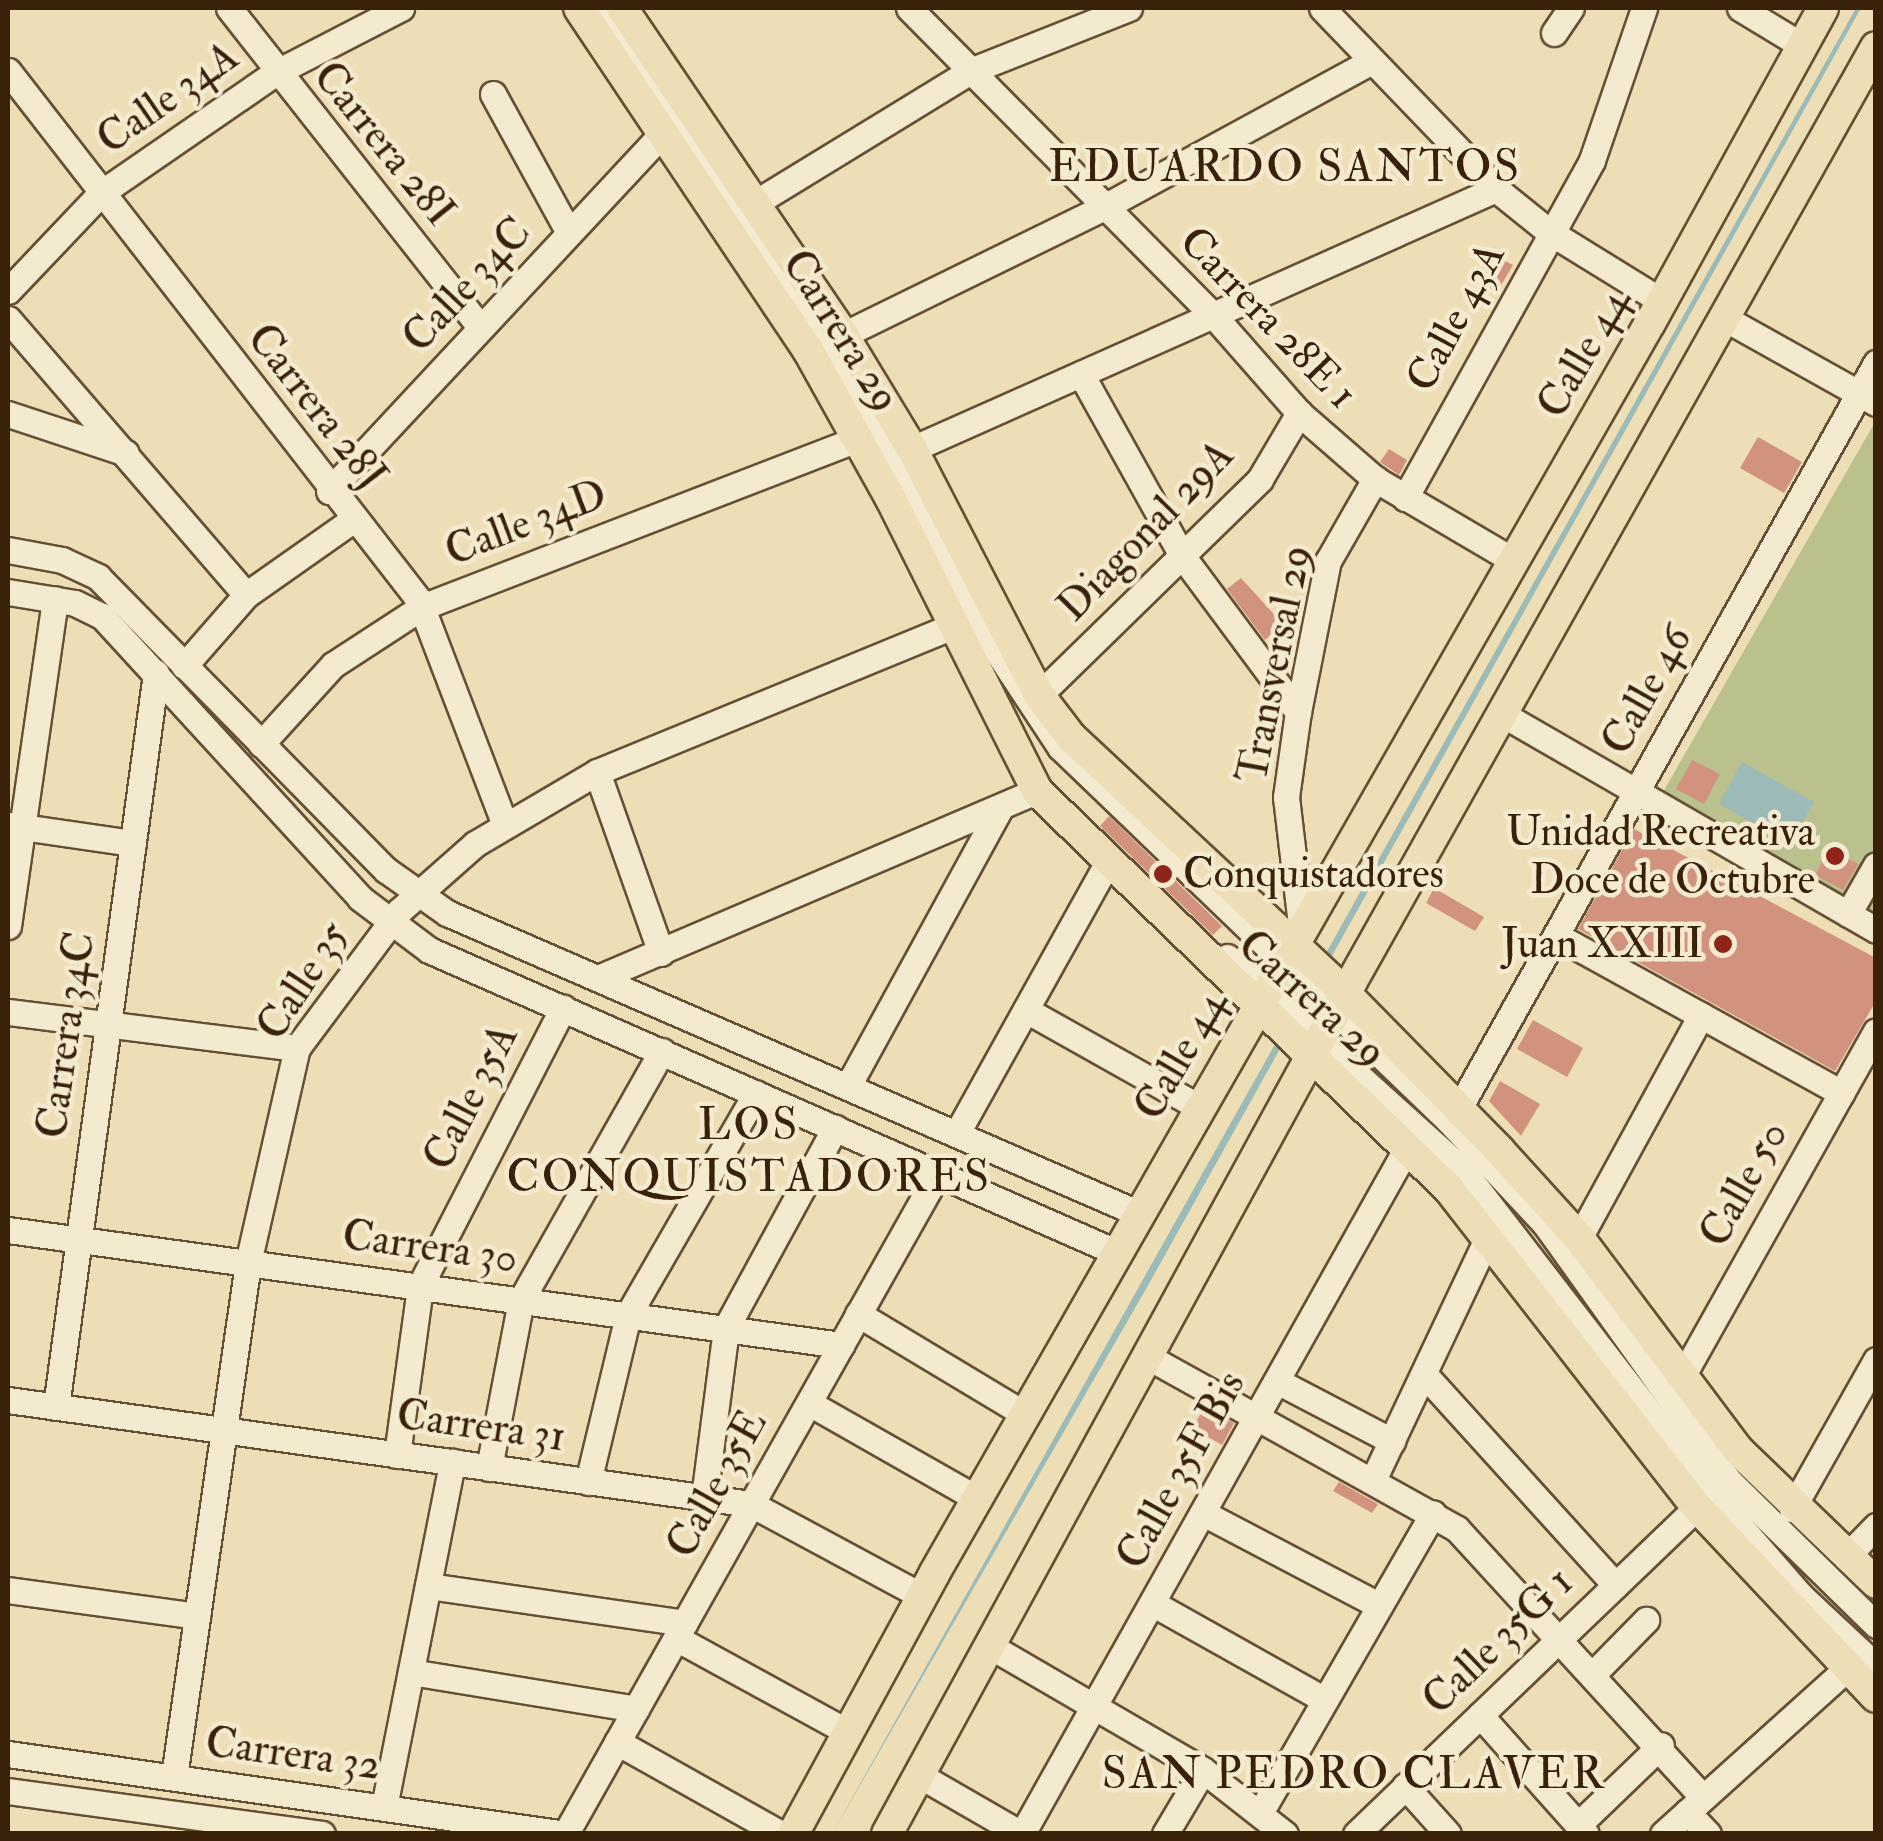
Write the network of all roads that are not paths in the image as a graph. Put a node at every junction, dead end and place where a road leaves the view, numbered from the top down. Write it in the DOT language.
graph roads {
  1 [pos="229,8"];
  2 [pos="401,8"];
  3 [pos="579,8"];
  4 [pos="601,8"];
  5 [pos="622,8"];
  6 [pos="909,8"];
  7 [pos="1129,8"];
  8 [pos="1322,8"];
  9 [pos="1571,8"];
  10 [pos="1644,8"];
  11 [pos="1740,8"];
  12 [pos="1823,8"];
  13 [pos="1554,33"];
  14 [pos="1801,45"];
  15 [pos="1876,47"];
  16 [pos="1372,61"];
  17 [pos="8,71"];
  18 [pos="970,71"];
  19 [pos="275,73"];
  20 [pos="493,94"];
  21 [pos="663,133"];
  22 [pos="1496,190"];
  23 [pos="101,192"];
  24 [pos="755,202"];
  25 [pos="1104,207"];
  26 [pos="1548,231"];
  27 [pos="569,234"];
  28 [pos="8,291"];
  29 [pos="1663,302"];
  30 [pos="1213,316"];
  31 [pos="1724,318"];
  32 [pos="8,319"];
  33 [pos="481,328"];
  34 [pos="843,336"];
  35 [pos="1876,362"];
  36 [pos="1081,374"];
  37 [pos="1867,398"];
  38 [pos="1298,412"];
  39 [pos="8,414"];
  40 [pos="859,438"];
  41 [pos="912,449"];
  42 [pos="130,454"];
  43 [pos="1375,478"];
  44 [pos="329,491"];
  45 [pos="1405,498"];
  46 [pos="354,519"];
  47 [pos="8,550"];
  48 [pos="1183,556"];
  49 [pos="1514,562"];
  50 [pos="8,592"];
  51 [pos="246,596"];
  52 [pos="55,599"];
  53 [pos="422,607"];
  54 [pos="962,619"];
  55 [pos="184,666"];
  56 [pos="156,674"];
  57 [pos="1038,696"];
  58 [pos="1298,712"];
  59 [pos="1502,714"];
  60 [pos="261,744"];
  61 [pos="598,772"];
  62 [pos="1037,791"];
  63 [pos="1636,792"];
  64 [pos="1001,807"];
  65 [pos="505,825"];
  66 [pos="15,826"];
  67 [pos="132,843"];
  68 [pos="1107,864"];
  69 [pos="1876,864"];
  70 [pos="386,870"];
  71 [pos="417,892"];
  72 [pos="360,898"];
  73 [pos="448,913"];
  74 [pos="1848,914"];
  75 [pos="388,924"];
  76 [pos="8,926"];
  77 [pos="1876,930"];
  78 [pos="1557,936"];
  79 [pos="429,950"];
  80 [pos="661,954"];
  81 [pos="1281,975"];
  82 [pos="598,978"];
  83 [pos="563,1008"];
  84 [pos="1026,1010"];
  85 [pos="8,1012"];
  86 [pos="1701,1015"];
  87 [pos="108,1024"];
  88 [pos="1326,1024"];
  89 [pos="1876,1032"];
  90 [pos="297,1048"];
  91 [pos="662,1051"];
  92 [pos="848,1086"];
  93 [pos="1841,1092"];
  94 [pos="756,1093"];
  95 [pos="1199,1107"];
  96 [pos="1460,1108"];
  97 [pos="836,1128"];
  98 [pos="957,1133"];
  99 [pos="1408,1146"];
  100 [pos="938,1173"];
  101 [pos="1097,1195"];
  102 [pos="1140,1214"];
  103 [pos="8,1230"];
  104 [pos="1077,1234"];
  105 [pos="1488,1234"];
  106 [pos="1579,1238"];
  107 [pos="78,1239"];
  108 [pos="1118,1253"];
  109 [pos="248,1262"];
  110 [pos="420,1286"];
  111 [pos="520,1300"];
  112 [pos="858,1314"];
  113 [pos="628,1315"];
  114 [pos="726,1328"];
  115 [pos="841,1344"];
  116 [pos="1150,1358"];
  117 [pos="1876,1360"];
  118 [pos="1424,1374"];
  119 [pos="1683,1375"];
  120 [pos="1276,1381"];
  121 [pos="8,1400"];
  122 [pos="809,1402"];
  123 [pos="56,1407"];
  124 [pos="1026,1414"];
  125 [pos="1257,1416"];
  126 [pos="224,1431"];
  127 [pos="1391,1445"];
  128 [pos="397,1455"];
  129 [pos="452,1462"];
  130 [pos="489,1468"];
  131 [pos="1374,1480"];
  132 [pos="588,1482"];
  133 [pos="704,1498"];
  134 [pos="978,1499"];
  135 [pos="751,1504"];
  136 [pos="1697,1506"];
  137 [pos="1792,1508"];
  138 [pos="1427,1509"];
  139 [pos="1203,1512"];
  140 [pos="1876,1526"];
  141 [pos="1846,1557"];
  142 [pos="1876,1583"];
  143 [pos="1615,1585"];
  144 [pos="428,1586"];
  145 [pos="8,1590"];
  146 [pos="922,1596"];
  147 [pos="1152,1603"];
  148 [pos="1376,1604"];
  149 [pos="197,1616"];
  150 [pos="1646,1620"];
  151 [pos="1876,1625"];
  152 [pos="680,1630"];
  153 [pos="1558,1639"];
  154 [pos="990,1646"];
  155 [pos="1860,1668"];
  156 [pos="411,1672"];
  157 [pos="1593,1674"];
  158 [pos="1876,1697"];
  159 [pos="1321,1698"];
  160 [pos="1095,1704"];
  161 [pos="636,1709"];
  162 [pos="1480,1714"];
  163 [pos="848,1732"];
  164 [pos="617,1742"];
  165 [pos="1661,1745"];
  166 [pos="8,1754"];
  167 [pos="1203,1770"];
  168 [pos="919,1775"];
  169 [pos="174,1777"];
  170 [pos="1405,1786"];
  171 [pos="8,1791"];
  172 [pos="1695,1805"];
  173 [pos="384,1807"];
  174 [pos="1260,1812"];
  175 [pos="159,1822"];
  176 [pos="1582,1829"];
  177 [pos="322,1834"];
  178 [pos="566,1834"];
  179 [pos="780,1834"];
  180 [pos="793,1834"];
  181 [pos="886,1834"];
  182 [pos="1022,1834"];
  183 [pos="1165,1834"];
  184 [pos="1285,1834"];
  185 [pos="1356,1834"];
  186 [pos="1448,1834"];
  187 [pos="1663,1834"];
  188 [pos="1708,1834"];
  1 -- 19 [label="street, Carrera 28I"];
  2 -- 19 [label="street, Calle 34A"];
  3 -- 21 [label="main road, Carrera 29"];
  4 -- 54 [label="street"];
  5 -- 24 [label="main road, Carrera 29"];
  6 -- 18 [label="street, Carrera 28E 1"];
  7 -- 18 [label="street"];
  8 -- 16 [label="street"];
  9 -- 13 [label="street"];
  10 -- 26 [label="street, Calle 43A"];
  11 -- 14 [label="street"];
  12 -- 14 [label="main road, Calle 44"];
  14 -- 29 [label="main road, Calle 44"];
  15 -- 31 [label="main road"];
  16 -- 22 [label="street"];
  16 -- 25 [label="street"];
  17 -- 23 [label="street, Carrera 28J"];
  18 -- 24 [label="street"];
  18 -- 25 [label="street, Carrera 28E 1"];
  19 -- 23 [label="street, Calle 34A"];
  19 -- 33 [label="street, Carrera 28I"];
  20 -- 27 [label="street"];
  21 -- 27 [label="street, Calle 34C"];
  21 -- 40 [label="main road, Carrera 29"];
  22 -- 26 [label="street"];
  22 -- 30 [label="street"];
  23 -- 28 [label="street, Calle 34A"];
  23 -- 44 [label="street, Carrera 28J"];
  24 -- 34 [label="main road, Carrera 29"];
  25 -- 30 [label="street, Carrera 28E 1"];
  25 -- 34 [label="street"];
  26 -- 29 [label="street"];
  26 -- 45 [label="street, Calle 43A"];
  27 -- 33 [label="street, Calle 34C"];
  29 -- 49 [label="main road, Calle 44"];
  30 -- 36 [label="street"];
  30 -- 38 [label="street, Carrera 28E 1"];
  31 -- 37 [label="street"];
  31 -- 59 [label="main road"];
  32 -- 42 [label="street"];
  33 -- 44 [label="street, Calle 34C"];
  34 -- 41 [label="main road, Carrera 29"];
  35 -- 37 [label="street, Calle 46"];
  36 -- 41 [label="street"];
  36 -- 48 [label="street"];
  37 -- 63 [label="street, Calle 46"];
  38 -- 43 [label="street, Carrera 28E 1"];
  38 -- 48 [label="street, Diagonal 29A"];
  39 -- 42 [label="street"];
  40 -- 53 [label="street, Calle 34D"];
  40 -- 54 [label="main road, Carrera 29"];
  41 -- 57 [label="main road, Carrera 29"];
  42 -- 51 [label="street"];
  43 -- 45 [label="street, Carrera 28E 1"];
  43 -- 58 [label="street, Transversal 29"];
  44 -- 46 [label="street, Carrera 28J"];
  45 -- 49 [label="street, Carrera 28E 1"];
  46 -- 51 [label="street"];
  46 -- 53 [label="street, Carrera 28J"];
  47 -- 55 [label="street"];
  48 -- 57 [label="street, Diagonal 29A"];
  48 -- 58 [label="street"];
  49 -- 81 [label="main road, Calle 44"];
  50 -- 52 [label="street"];
  51 -- 55 [label="street"];
  52 -- 56 [label="street"];
  52 -- 66 [label="street"];
  53 -- 60 [label="street, Calle 34D"];
  53 -- 65 [label="street, Carrera 28J"];
  54 -- 61 [label="street, Calle 35"];
  54 -- 62 [label="main road, Carrera 29"];
  54 -- 81 [label="street"];
  54 -- 81 [label="street"];
  55 -- 60 [label="street"];
  56 -- 67 [label="street, Carrera 34C"];
  56 -- 72 [label="street"];
  57 -- 81 [label="main road, Carrera 29"];
  58 -- 81 [label="street, Transversal 29"];
  59 -- 63 [label="street"];
  59 -- 88 [label="main road"];
  60 -- 70 [label="street"];
  61 -- 65 [label="street, Calle 35"];
  61 -- 80 [label="street"];
  62 -- 64 [label="street"];
  62 -- 68 [label="main road, Carrera 29"];
  63 -- 74 [label="street"];
  63 -- 78 [label="street, Calle 46"];
  64 -- 80 [label="street"];
  64 -- 92 [label="street"];
  65 -- 71 [label="street, Calle 35"];
  66 -- 67 [label="street"];
  66 -- 76 [label="street"];
  67 -- 87 [label="street, Carrera 34C"];
  68 -- 81 [label="main road, Carrera 29"];
  68 -- 84 [label="street"];
  69 -- 74 [label="street"];
  70 -- 71 [label="street"];
  70 -- 72 [label="street"];
  71 -- 73 [label="street"];
  71 -- 75 [label="street, Calle 35"];
  72 -- 75 [label="street"];
  73 -- 79 [label="street"];
  73 -- 82 [label="street"];
  74 -- 77 [label="street"];
  75 -- 79 [label="street"];
  75 -- 90 [label="street, Calle 35"];
  78 -- 86 [label="street"];
  78 -- 96 [label="street, Calle 46"];
  79 -- 83 [label="street"];
  80 -- 82 [label="street"];
  81 -- 88 [label="main road, Carrera 29"];
  81 -- 88 [label="main road, Carrera 29"];
  81 -- 95 [label="main road, Calle 44"];
  82 -- 92 [label="street"];
  83 -- 91 [label="street"];
  83 -- 110 [label="street, Calle 35A"];
  84 -- 95 [label="street"];
  84 -- 98 [label="street"];
  85 -- 87 [label="street"];
  86 -- 93 [label="street"];
  86 -- 106 [label="street"];
  87 -- 90 [label="street"];
  87 -- 107 [label="street, Carrera 34C"];
  88 -- 96 [label="main road, Carrera 29"];
  88 -- 99 [label="main road, Carrera 29"];
  88 -- 116 [label="main road"];
  88 -- 151 [label="street"];
  88 -- 155 [label="street"];
  89 -- 93 [label="street, Calle 50"];
  90 -- 109 [label="street, Calle 35"];
  91 -- 94 [label="street"];
  91 -- 111 [label="street"];
  92 -- 98 [label="street"];
  93 -- 119 [label="street, Calle 50"];
  94 -- 97 [label="street"];
  94 -- 113 [label="street"];
  95 -- 102 [label="main road, Calle 44"];
  96 -- 106 [label="main road, Carrera 29"];
  97 -- 100 [label="street"];
  97 -- 114 [label="street"];
  98 -- 101 [label="street"];
  99 -- 105 [label="main road, Carrera 29"];
  99 -- 120 [label="street, Calle 35F Bis"];
  100 -- 104 [label="street"];
  100 -- 112 [label="street, Calle 35E"];
  101 -- 102 [label="street"];
  101 -- 104 [label="street"];
  102 -- 108 [label="main road, Calle 44"];
  103 -- 107 [label="street, Carrera 30"];
  104 -- 108 [label="street"];
  105 -- 118 [label="street"];
  105 -- 136 [label="main road, Carrera 29"];
  106 -- 119 [label="main road, Carrera 29"];
  107 -- 109 [label="street, Carrera 30"];
  107 -- 123 [label="street, Carrera 34C"];
  108 -- 124 [label="main road, Calle 44"];
  109 -- 110 [label="street, Carrera 30"];
  109 -- 126 [label="street, Calle 35"];
  110 -- 111 [label="street, Carrera 30"];
  110 -- 128 [label="street, Calle 35A"];
  111 -- 113 [label="street, Carrera 30"];
  111 -- 130 [label="street"];
  112 -- 115 [label="street, Calle 35E"];
  112 -- 124 [label="street"];
  113 -- 114 [label="street, Carrera 30"];
  113 -- 132 [label="street"];
  114 -- 115 [label="street, Carrera 30"];
  114 -- 133 [label="street"];
  115 -- 122 [label="street, Calle 35E"];
  116 -- 125 [label="street"];
  116 -- 154 [label="main road"];
  117 -- 137 [label="street"];
  118 -- 127 [label="street"];
  118 -- 143 [label="street"];
  119 -- 137 [label="main road, Carrera 29"];
  120 -- 125 [label="street, Calle 35F Bis"];
  120 -- 127 [label="street"];
  121 -- 123 [label="street, Carrera 31"];
  122 -- 134 [label="street"];
  122 -- 135 [label="street, Calle 35E"];
  123 -- 126 [label="street, Carrera 31"];
  124 -- 134 [label="main road, Calle 44"];
  125 -- 131 [label="street"];
  125 -- 139 [label="street, Calle 35F Bis"];
  126 -- 128 [label="street, Carrera 31"];
  126 -- 149 [label="street, Calle 35"];
  127 -- 131 [label="street"];
  127 -- 138 [label="street"];
  128 -- 129 [label="street, Carrera 31"];
  129 -- 130 [label="street, Carrera 31"];
  129 -- 144 [label="street"];
  130 -- 132 [label="street, Carrera 31"];
  131 -- 138 [label="street"];
  132 -- 133 [label="street, Carrera 31"];
  133 -- 135 [label="street, Carrera 31"];
  134 -- 146 [label="main road, Calle 44"];
  135 -- 146 [label="street, Carrera 31"];
  135 -- 152 [label="street, Calle 35E"];
  136 -- 143 [label="street, Calle 35G 1"];
  136 -- 155 [label="main road, Carrera 29"];
  137 -- 141 [label="main road, Carrera 29"];
  138 -- 148 [label="street"];
  138 -- 153 [label="street"];
  139 -- 147 [label="street, Calle 35F Bis"];
  139 -- 148 [label="street"];
  140 -- 141 [label="street"];
  141 -- 142 [label="main road, Carrera 29"];
  143 -- 153 [label="street, Calle 35G 1"];
  144 -- 152 [label="street"];
  144 -- 156 [label="street"];
  145 -- 149 [label="street"];
  146 -- 163 [label="main road, Calle 44"];
  147 -- 159 [label="street"];
  147 -- 160 [label="street, Calle 35F Bis"];
  148 -- 159 [label="street"];
  149 -- 169 [label="street, Calle 35"];
  150 -- 157 [label="street"];
  152 -- 161 [label="street, Calle 35E"];
  152 -- 163 [label="street"];
  153 -- 157 [label="street"];
  153 -- 162 [label="street, Calle 35G 1"];
  154 -- 160 [label="street"];
  154 -- 168 [label="main road"];
  155 -- 158 [label="main road, Carrera 29"];
  155 -- 172 [label="street"];
  156 -- 161 [label="street"];
  156 -- 173 [label="street"];
  157 -- 165 [label="street"];
  159 -- 174 [label="street"];
  160 -- 167 [label="street"];
  160 -- 182 [label="street, Calle 35F Bis"];
  161 -- 164 [label="street, Calle 35E"];
  162 -- 170 [label="street, Calle 35G 1"];
  162 -- 176 [label="street"];
  163 -- 180 [label="main road, Calle 44"];
  164 -- 178 [label="street, Calle 35E"];
  164 -- 179 [label="street"];
  165 -- 172 [label="street"];
  165 -- 176 [label="street"];
  166 -- 169 [label="street, Carrera 32"];
  167 -- 174 [label="street"];
  167 -- 183 [label="street"];
  168 -- 181 [label="main road"];
  168 -- 182 [label="street"];
  169 -- 173 [label="street, Carrera 32"];
  170 -- 185 [label="street, Calle 35G 1"];
  170 -- 186 [label="street"];
  171 -- 175 [label="street, Carrera 32"];
  172 -- 187 [label="street"];
  172 -- 188 [label="street"];
  173 -- 178 [label="street, Carrera 32"];
  174 -- 184 [label="street"];
  175 -- 177 [label="street, Carrera 32"];
}
